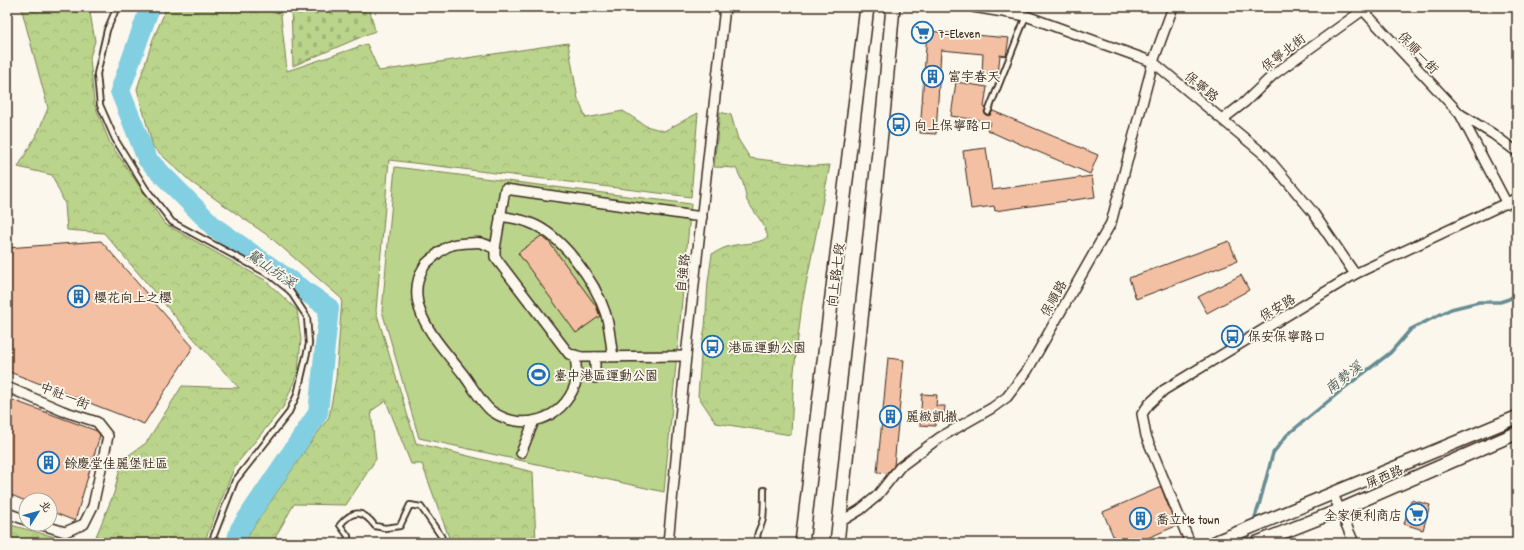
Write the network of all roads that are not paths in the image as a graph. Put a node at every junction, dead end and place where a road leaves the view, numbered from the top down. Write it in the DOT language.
graph roads {
  1 [pos="117,7"];
  2 [pos="725,7"];
  3 [pos="867,7"];
  4 [pos="893,7"];
  5 [pos="973,7"];
  6 [pos="1173,7"];
  7 [pos="1362,9"];
  8 [pos="1026,12"];
  9 [pos="1153,62"];
  10 [pos="988,112"];
  11 [pos="1460,114"];
  12 [pos="1223,119"];
  13 [pos="1517,152"];
  14 [pos="1517,198"];
  15 [pos="1507,204"];
  16 [pos="500,216"];
  17 [pos="702,217"];
  18 [pos="495,249"];
  19 [pos="1355,274"];
  20 [pos="575,355"];
  21 [pos="613,356"];
  22 [pos="686,356"];
  23 [pos="595,357"];
  24 [pos="595,378"];
  25 [pos="7,386"];
  26 [pos="1517,417"];
  27 [pos="534,421"];
  28 [pos="1517,433"];
  29 [pos="521,453"];
  30 [pos="764,490"];
  31 [pos="1333,494"];
  32 [pos="1340,510"];
  33 [pos="7,513"];
  34 [pos="18,517"];
  35 [pos="840,522"];
  36 [pos="58,530"];
  37 [pos="1259,542"];
  38 [pos="211,543"];
  39 [pos="348,543"];
  40 [pos="444,543"];
  41 [pos="668,543"];
  42 [pos="758,543"];
  43 [pos="802,543"];
  44 [pos="837,543"];
  45 [pos="1190,543"];
  46 [pos="1213,543"];
  47 [pos="1354,543"];
  1 -- 38 [label="lane"];
  2 -- 17 [label="street, 自強路"];
  3 -- 43 [label="main road, 向上路七段"];
  4 -- 35 [label="main road"];
  5 -- 8 [label="street, 保寧路"];
  6 -- 9 [label="street, 保順路"];
  7 -- 11 [label="street, 保順一街"];
  7 -- 12 [label="street, 保寧北街"];
  8 -- 9 [label="street, 保寧路"];
  8 -- 10 [label="lane"];
  9 -- 12 [label="street, 保寧路"];
  9 -- 35 [label="street, 保順路"];
  11 -- 13 [label="street, 保順一街"];
  11 -- 15 [label="street, 保順一街"];
  12 -- 19 [label="street, 保寧路"];
  14 -- 15 [label="street, 保安路"];
  15 -- 19 [label="street, 保安路"];
  16 -- 17 [label="street"];
  16 -- 18 [label="street"];
  16 -- 21 [label="street"];
  17 -- 22 [label="street, 自強路"];
  18 -- 20 [label="street"];
  18 -- 27 [label="street"];
  19 -- 45 [label="street, 保安路"];
  20 -- 23 [label="street"];
  20 -- 27 [label="street"];
  21 -- 22 [label="street"];
  21 -- 23 [label="street"];
  22 -- 41 [label="street, 自強路"];
  23 -- 24 [label="street"];
  25 -- 36 [label="street, 中社一街"];
  26 -- 31 [label="street, 屏西路"];
  27 -- 29 [label="street"];
  28 -- 32 [label="street, 屏西路"];
  30 -- 42 [label="lane"];
  31 -- 32 [label="street"];
  31 -- 46 [label="street, 屏西路"];
  32 -- 37 [label="street, 屏西路"];
  32 -- 47 [label="street"];
  33 -- 34 [label="street"];
  35 -- 44 [label="main road"];
  39 -- 40 [label="lane"];
}
